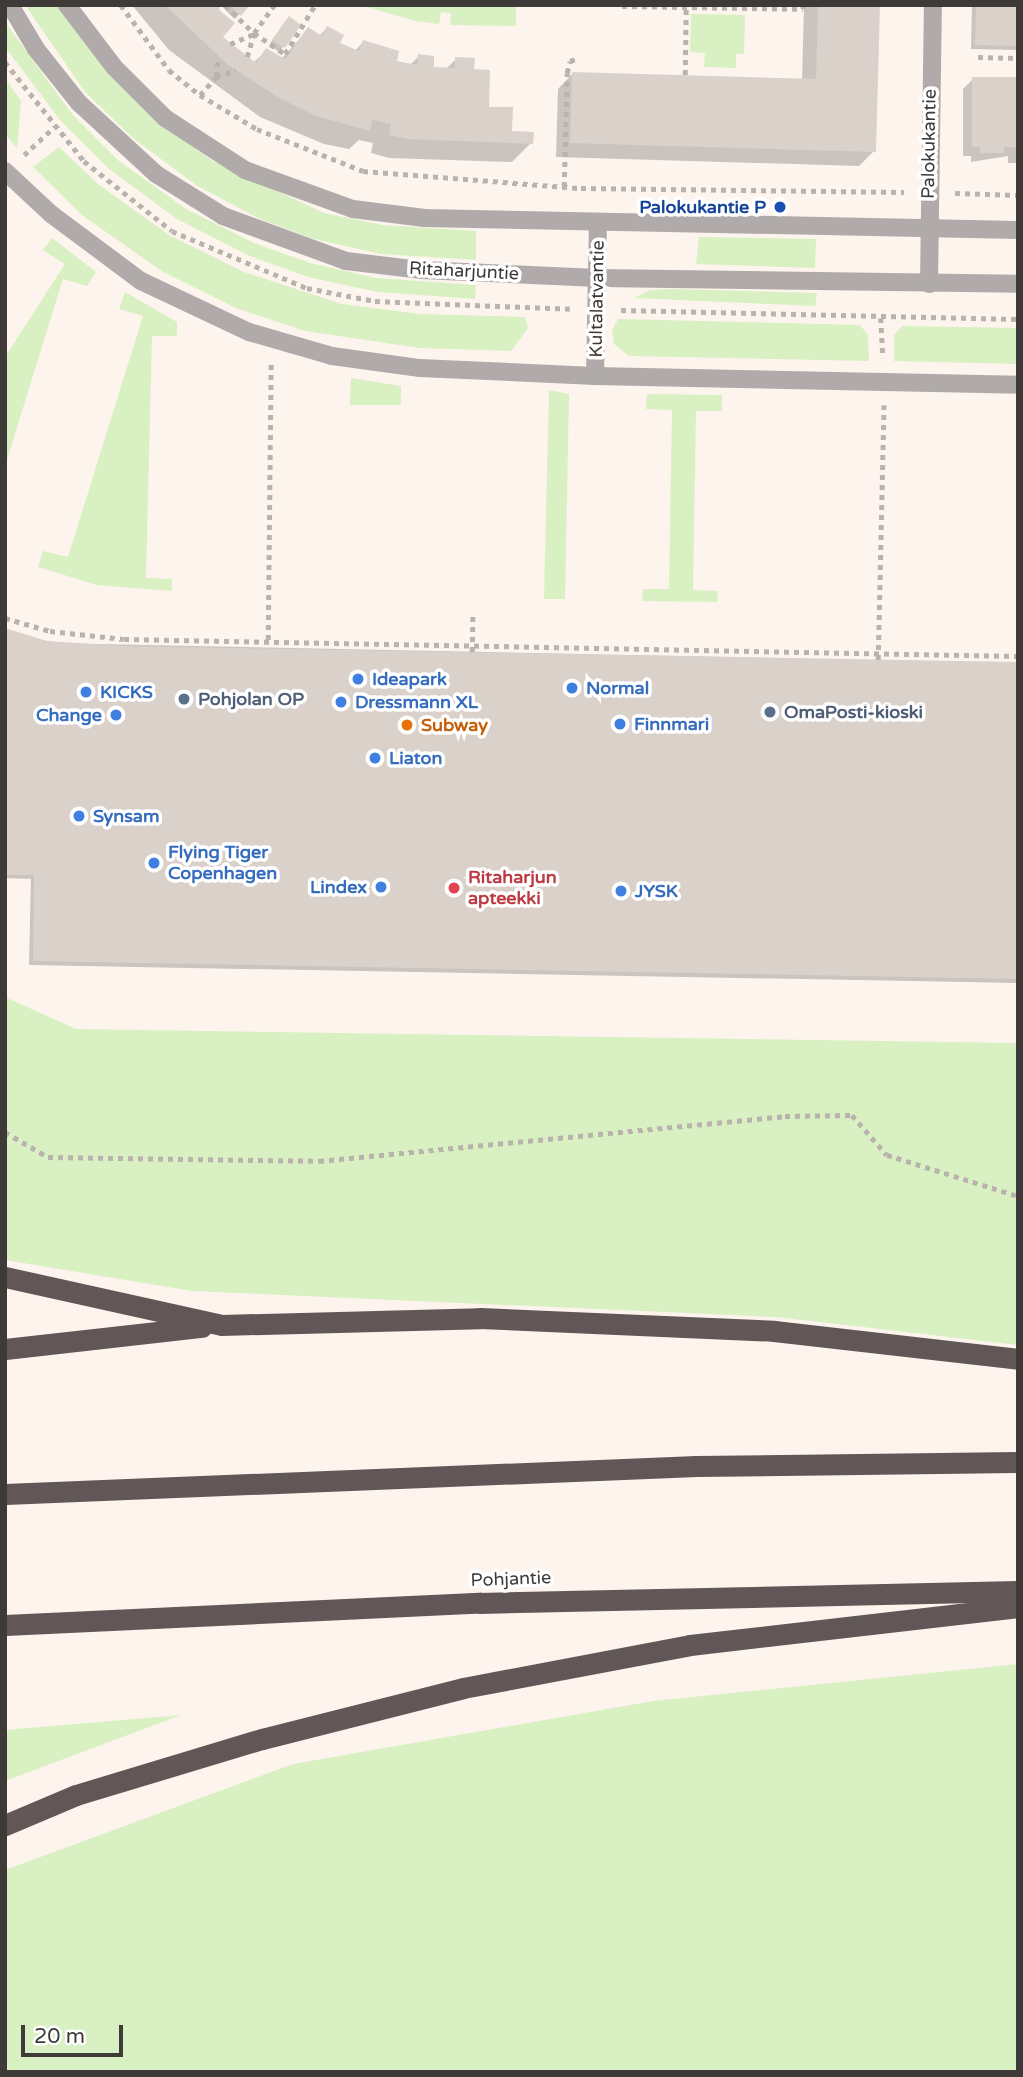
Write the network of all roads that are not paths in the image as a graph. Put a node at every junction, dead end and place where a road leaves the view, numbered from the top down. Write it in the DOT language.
graph roads {
  1 [pos="10,5"];
  2 [pos="67,5"];
  3 [pos="933,5"];
  4 [pos="6,171"];
  5 [pos="598,222"];
  6 [pos="928,228"];
  7 [pos="1018,230"];
  8 [pos="598,278"];
  9 [pos="929,284"];
  10 [pos="1018,284"];
  11 [pos="595,376"];
  12 [pos="1018,385"];
  13 [pos="5,1277"];
  14 [pos="221,1325"];
  15 [pos="5,1349"];
  16 [pos="1018,1359"];
  17 [pos="1018,1462"];
  18 [pos="5,1494"];
  19 [pos="1018,1591"];
  20 [pos="1018,1607"];
  21 [pos="5,1625"];
  22 [pos="5,1825"];
  1 -- 8 [label="street, Ritaharjuntie"];
  2 -- 5 [label="street"];
  3 -- 6 [label="street, Palokukantie"];
  4 -- 11 [label="street"];
  5 -- 6 [label="street"];
  5 -- 8 [label="street, Kultalatvantie"];
  6 -- 7 [label="street"];
  6 -- 9 [label="street, Palokukantie"];
  8 -- 9 [label="street, Ritaharjuntie"];
  8 -- 11 [label="street, Kultalatvantie"];
  9 -- 10 [label="street, Ritaharjuntie"];
  11 -- 12 [label="street"];
  13 -- 14 [label="highway"];
  14 -- 15 [label="highway"];
  14 -- 16 [label="highway"];
  17 -- 18 [label="highway"];
  19 -- 21 [label="highway, Pohjantie"];
  20 -- 22 [label="highway"];
}
